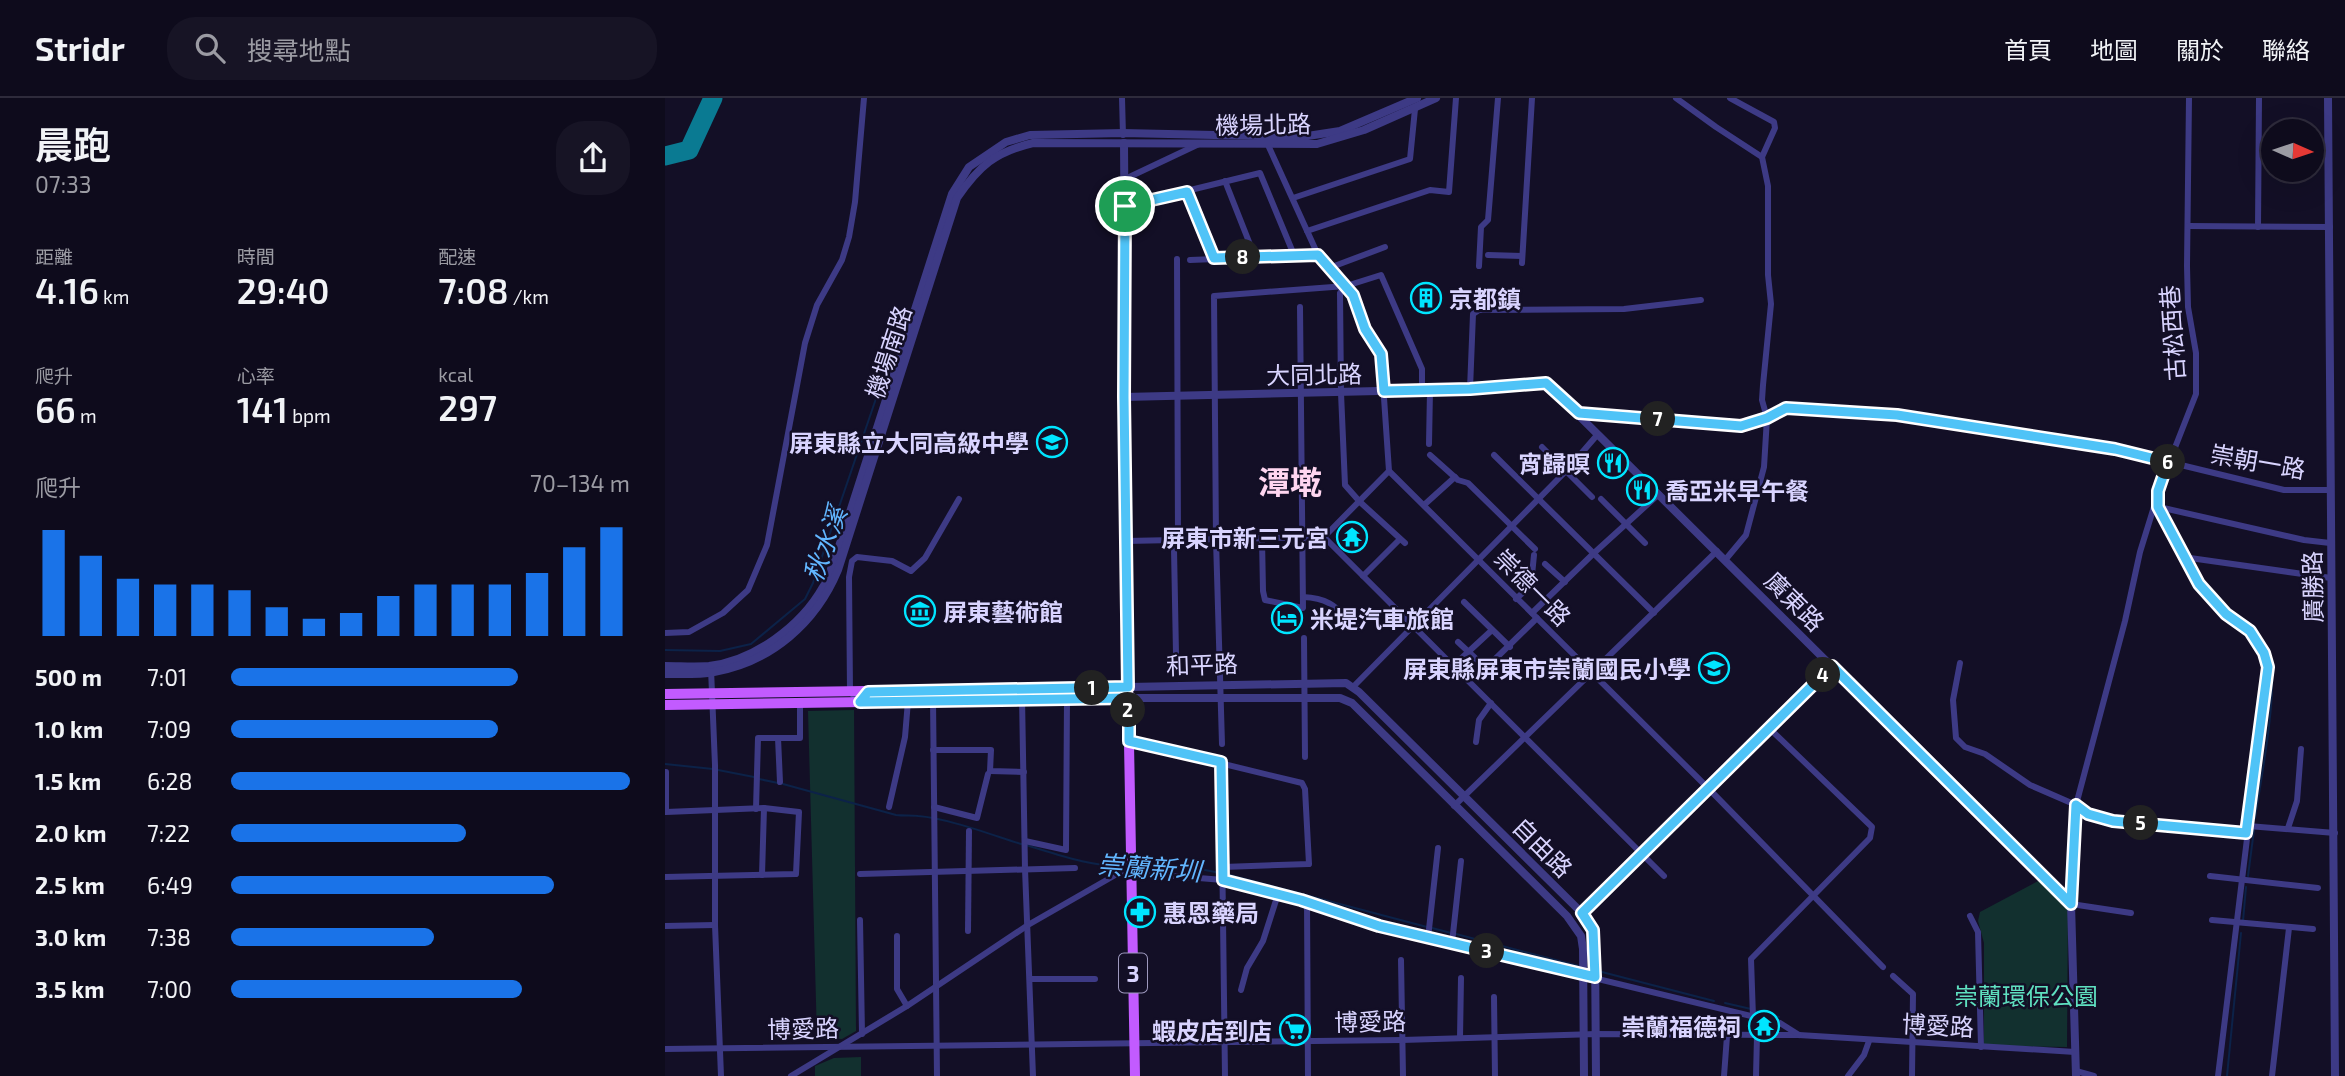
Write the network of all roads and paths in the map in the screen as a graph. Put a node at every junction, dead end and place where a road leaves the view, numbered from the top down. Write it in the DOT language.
graph roads {
  1 [pos="864,98"];
  2 [pos="1122,98"];
  3 [pos="1417,98"];
  4 [pos="1436,98"];
  5 [pos="1456,98"];
  6 [pos="1498,98"];
  7 [pos="1532,98"];
  8 [pos="1676,98"];
  9 [pos="1730,98"];
  10 [pos="2189,98"];
  11 [pos="2259,98"];
  12 [pos="2328,98"];
  13 [pos="1415,109"];
  14 [pos="1123,138"];
  15 [pos="1202,139"];
  16 [pos="1268,145"];
  17 [pos="1762,157"];
  18 [pos="1125,179"];
  19 [pos="1225,181"];
  20 [pos="1187,192"];
  21 [pos="1293,198"];
  22 [pos="1125,206"];
  23 [pos="2187,226"];
  24 [pos="2258,227"];
  25 [pos="2330,227"];
  26 [pos="1307,231"];
  27 [pos="1385,247"];
  28 [pos="1318,255"];
  29 [pos="1488,255"];
  30 [pos="1294,256"];
  31 [pos="1255,257"];
  32 [pos="1214,258"];
  33 [pos="1177,259"];
  34 [pos="1190,260"];
  35 [pos="1479,266"];
  36 [pos="1329,268"];
  37 [pos="1346,286"];
  38 [pos="1701,300"];
  39 [pos="1300,307"];
  40 [pos="1546,383"];
  41 [pos="1470,389"];
  42 [pos="1426,390"];
  43 [pos="1384,391"];
  44 [pos="1300,393"];
  45 [pos="1341,393"];
  46 [pos="1178,395"];
  47 [pos="1216,395"];
  48 [pos="1124,397"];
  49 [pos="1579,413"];
  50 [pos="1767,418"];
  51 [pos="1598,434"];
  52 [pos="1429,444"];
  53 [pos="1542,447"];
  54 [pos="1430,455"];
  55 [pos="1495,455"];
  56 [pos="2168,462"];
  57 [pos="1389,471"];
  58 [pos="1566,471"];
  59 [pos="1455,477"];
  60 [pos="2330,490"];
  61 [pos="1659,494"];
  62 [pos="1592,497"];
  63 [pos="1539,498"];
  64 [pos="959,499"];
  65 [pos="1601,499"];
  66 [pos="1360,502"];
  67 [pos="1424,505"];
  68 [pos="2156,507"];
  69 [pos="1626,523"];
  70 [pos="1513,526"];
  71 [pos="1304,537"];
  72 [pos="1324,537"];
  73 [pos="1262,539"];
  74 [pos="1178,540"];
  75 [pos="1216,540"];
  76 [pos="1126,541"];
  77 [pos="1645,543"];
  78 [pos="2330,543"];
  79 [pos="1717,551"];
  80 [pos="1594,553"];
  81 [pos="2183,557"];
  82 [pos="1478,559"];
  83 [pos="1726,559"];
  84 [pos="1545,564"];
  85 [pos="1363,576"];
  86 [pos="2331,578"];
  87 [pos="1565,582"];
  88 [pos="1303,597"];
  89 [pos="1516,598"];
  90 [pos="1464,603"];
  91 [pos="1654,613"];
  92 [pos="1535,616"];
  93 [pos="1412,626"];
  94 [pos="1358,628"];
  95 [pos="1492,630"];
  96 [pos="665,633"];
  97 [pos="1304,638"];
  98 [pos="1458,642"];
  99 [pos="1510,647"];
  100 [pos="1468,650"];
  101 [pos="1176,654"];
  102 [pos="1960,663"];
  103 [pos="665,666"];
  104 [pos="1453,666"];
  105 [pos="1832,666"];
  106 [pos="711,669"];
  107 [pos="1591,671"];
  108 [pos="665,674"];
  109 [pos="1304,682"];
  110 [pos="1220,684"];
  111 [pos="1356,690"];
  112 [pos="850,692"];
  113 [pos="868,692"];
  114 [pos="1129,693"];
  115 [pos="665,694"];
  116 [pos="1022,694"];
  117 [pos="933,696"];
  118 [pos="1305,698"];
  119 [pos="712,699"];
  120 [pos="1067,699"];
  121 [pos="1221,699"];
  122 [pos="908,701"];
  123 [pos="860,702"];
  124 [pos="1352,703"];
  125 [pos="800,704"];
  126 [pos="1491,704"];
  127 [pos="665,705"];
  128 [pos="1769,728"];
  129 [pos="778,738"];
  130 [pos="1525,738"];
  131 [pos="1129,741"];
  132 [pos="1476,742"];
  133 [pos="1222,744"];
  134 [pos="2301,749"];
  135 [pos="933,750"];
  136 [pos="1305,757"];
  137 [pos="1221,762"];
  138 [pos="666,772"];
  139 [pos="1024,772"];
  140 [pos="988,774"];
  141 [pos="780,782"];
  142 [pos="1708,788"];
  143 [pos="1464,797"];
  144 [pos="2076,805"];
  145 [pos="1454,806"];
  146 [pos="889,807"];
  147 [pos="934,807"];
  148 [pos="764,808"];
  149 [pos="756,809"];
  150 [pos="715,811"];
  151 [pos="2288,828"];
  152 [pos="2247,829"];
  153 [pos="969,831"];
  154 [pos="2335,833"];
  155 [pos="1024,845"];
  156 [pos="1438,848"];
  157 [pos="1641,854"];
  158 [pos="1461,861"];
  159 [pos="1075,867"];
  160 [pos="1025,869"];
  161 [pos="1132,869"];
  162 [pos="969,871"];
  163 [pos="935,873"];
  164 [pos="1223,873"];
  165 [pos="860,874"];
  166 [pos="762,875"];
  167 [pos="715,876"];
  168 [pos="1664,876"];
  169 [pos="2210,876"];
  170 [pos="665,877"];
  171 [pos="2241,880"];
  172 [pos="2318,888"];
  173 [pos="1278,894"];
  174 [pos="1813,894"];
  175 [pos="1307,901"];
  176 [pos="2071,904"];
  177 [pos="2131,912"];
  178 [pos="1582,913"];
  179 [pos="1970,916"];
  180 [pos="860,920"];
  181 [pos="2212,920"];
  182 [pos="2236,922"];
  183 [pos="715,925"];
  184 [pos="1028,925"];
  185 [pos="665,926"];
  186 [pos="2289,928"];
  187 [pos="2313,929"];
  188 [pos="968,931"];
  189 [pos="1429,931"];
  190 [pos="897,936"];
  191 [pos="1453,937"];
  192 [pos="1401,960"];
  193 [pos="1882,967"];
  194 [pos="1583,969"];
  195 [pos="1595,972"];
  196 [pos="1893,976"];
  197 [pos="1461,978"];
  198 [pos="1031,979"];
  199 [pos="1095,979"];
  200 [pos="936,987"];
  201 [pos="1241,989"];
  202 [pos="1494,997"];
  203 [pos="907,1006"];
  204 [pos="1753,1012"];
  205 [pos="862,1034"];
  206 [pos="1583,1034"];
  207 [pos="1596,1034"];
  208 [pos="1799,1035"];
  209 [pos="1727,1036"];
  210 [pos="1757,1036"];
  211 [pos="1494,1037"];
  212 [pos="1460,1038"];
  213 [pos="1402,1040"];
  214 [pos="1224,1041"];
  215 [pos="1308,1041"];
  216 [pos="1869,1041"];
  217 [pos="1912,1043"];
  218 [pos="1135,1044"];
  219 [pos="1033,1045"];
  220 [pos="937,1046"];
  221 [pos="842,1047"];
  222 [pos="1981,1047"];
  223 [pos="720,1048"];
  224 [pos="665,1049"];
  225 [pos="2075,1052"];
  226 [pos="2076,1073"];
  227 [pos="721,1076"];
  228 [pos="791,1076"];
  229 [pos="937,1076"];
  230 [pos="1033,1076"];
  231 [pos="1135,1076"];
  232 [pos="1225,1076"];
  233 [pos="1308,1076"];
  234 [pos="1402,1076"];
  235 [pos="1495,1076"];
  236 [pos="1584,1076"];
  237 [pos="1596,1076"];
  238 [pos="1724,1076"];
  239 [pos="1756,1076"];
  240 [pos="1848,1076"];
  241 [pos="1912,1076"];
  242 [pos="2094,1076"];
  243 [pos="2218,1076"];
  244 [pos="2272,1076"];
  245 [pos="2335,1076"];
  1 -- 96 [label="street"];
  2 -- 14 [label="street"];
  3 -- 15 [label="street, 機場北路"];
  4 -- 13 [label="street, 機場北路"];
  5 -- 26 [label="street"];
  6 -- 35 [label="street"];
  7 -- 29 [label="street"];
  8 -- 17 [label="street"];
  9 -- 17 [label="street"];
  10 -- 23 [label="street, 古松西巷"];
  11 -- 24 [label="street"];
  12 -- 25 [label="street, 廣勝路"];
  13 -- 16 [label="street, 機場北路"];
  13 -- 21 [label="street"];
  14 -- 15 [label="street, 機場北路"];
  14 -- 18 [label="street"];
  14 -- 106 [label="street, 機場南路"];
  15 -- 16 [label="street, 機場北路"];
  15 -- 18 [label="street"];
  16 -- 21 [label="street"];
  17 -- 50 [label="street"];
  18 -- 22 [label="street"];
  19 -- 20 [label="street"];
  19 -- 30 [label="street"];
  19 -- 31 [label="street"];
  20 -- 22 [label="street"];
  20 -- 32 [label="street"];
  21 -- 26 [label="street"];
  22 -- 48 [label="street"];
  23 -- 24 [label="street"];
  23 -- 56 [label="street, 古松西巷"];
  24 -- 25 [label="street"];
  25 -- 60 [label="street, 廣勝路"];
  26 -- 28 [label="street"];
  27 -- 36 [label="street"];
  28 -- 30 [label="street"];
  28 -- 36 [label="street"];
  30 -- 31 [label="street"];
  31 -- 32 [label="street"];
  32 -- 34 [label="street"];
  33 -- 46 [label="street"];
  36 -- 37 [label="street"];
  37 -- 42 [label="street"];
  37 -- 43 [label="street"];
  37 -- 45 [label="street"];
  37 -- 47 [label="street"];
  38 -- 41 [label="street"];
  39 -- 44 [label="street"];
  40 -- 41 [label="street, 大同北路"];
  40 -- 49 [label="street, 廣東路"];
  41 -- 42 [label="street, 大同北路"];
  42 -- 43 [label="street, 大同北路"];
  42 -- 52 [label="street"];
  43 -- 45 [label="street, 大同北路"];
  43 -- 57 [label="street"];
  44 -- 45 [label="street, 大同北路"];
  44 -- 47 [label="street, 大同北路"];
  44 -- 71 [label="street"];
  45 -- 66 [label="street"];
  46 -- 47 [label="street, 大同北路"];
  46 -- 48 [label="street, 大同北路"];
  46 -- 74 [label="street"];
  47 -- 75 [label="street"];
  48 -- 76 [label="street"];
  49 -- 50 [label="street, 崇朝一路"];
  49 -- 51 [label="street, 廣東路"];
  50 -- 56 [label="street, 崇朝一路"];
  50 -- 83 [label="street"];
  51 -- 58 [label="street"];
  51 -- 61 [label="street, 廣東路"];
  53 -- 58 [label="street"];
  54 -- 59 [label="street"];
  55 -- 63 [label="street"];
  56 -- 60 [label="street, 崇朝一路"];
  56 -- 68 [label="street, 古松西巷"];
  57 -- 66 [label="street"];
  57 -- 67 [label="street, 崇德一路"];
  58 -- 62 [label="street"];
  58 -- 63 [label="street"];
  59 -- 67 [label="street"];
  59 -- 70 [label="street"];
  60 -- 78 [label="street, 廣勝路"];
  61 -- 69 [label="street"];
  61 -- 79 [label="street, 廣東路"];
  63 -- 70 [label="street"];
  63 -- 80 [label="street"];
  64 -- 112 [label="street"];
  65 -- 69 [label="street"];
  66 -- 72 [label="street"];
  66 -- 85 [label="street"];
  67 -- 82 [label="street, 崇德一路"];
  68 -- 78 [label="street"];
  68 -- 81 [label="street, 古松西巷"];
  68 -- 144 [label="street"];
  69 -- 77 [label="street"];
  69 -- 80 [label="street"];
  70 -- 82 [label="street"];
  70 -- 89 [label="street"];
  71 -- 72 [label="street"];
  71 -- 73 [label="street"];
  71 -- 88 [label="street"];
  72 -- 85 [label="street"];
  73 -- 75 [label="street"];
  73 -- 88 [label="street"];
  74 -- 75 [label="street"];
  74 -- 76 [label="street"];
  74 -- 101 [label="street"];
  75 -- 110 [label="street"];
  76 -- 114 [label="street"];
  78 -- 86 [label="street, 廣勝路"];
  79 -- 83 [label="street, 廣東路"];
  79 -- 91 [label="street"];
  80 -- 87 [label="street"];
  80 -- 91 [label="street"];
  81 -- 86 [label="street"];
  81 -- 152 [label="street, 古松西巷"];
  82 -- 89 [label="street, 崇德一路"];
  82 -- 93 [label="street"];
  83 -- 105 [label="street, 廣東路"];
  84 -- 87 [label="street"];
  85 -- 93 [label="street"];
  86 -- 154 [label="street, 廣勝路"];
  87 -- 92 [label="street"];
  88 -- 94 [label="street"];
  89 -- 92 [label="street, 崇德一路"];
  90 -- 95 [label="street"];
  91 -- 107 [label="street"];
  92 -- 99 [label="street"];
  92 -- 107 [label="street, 崇德一路"];
  93 -- 104 [label="street"];
  93 -- 111 [label="street"];
  95 -- 99 [label="street"];
  95 -- 100 [label="street"];
  97 -- 109 [label="street"];
  98 -- 100 [label="street"];
  99 -- 100 [label="street"];
  100 -- 104 [label="street"];
  102 -- 144 [label="street"];
  103 -- 106 [label="street, 機場南路"];
  104 -- 126 [label="street"];
  105 -- 128 [label="street"];
  105 -- 176 [label="street, 廣東路"];
  106 -- 108 [label="street, 機場南路"];
  106 -- 119 [label="street"];
  107 -- 130 [label="street"];
  107 -- 142 [label="street, 崇德一路"];
  109 -- 110 [label="street, 和平路"];
  109 -- 111 [label="street, 和平路"];
  109 -- 118 [label="street"];
  110 -- 114 [label="street, 和平路"];
  110 -- 121 [label="street"];
  111 -- 143 [label="street, 自由路"];
  112 -- 113 [label="main road, 和平路"];
  112 -- 119 [label="main road, 和平路"];
  112 -- 123 [label="street"];
  113 -- 117 [label="main road, 和平路"];
  113 -- 123 [label="street"];
  114 -- 116 [label="main road, 和平路"];
  114 -- 120 [label="main road, 和平路"];
  114 -- 121 [label="street, 和平路"];
  114 -- 131 [label="main road, 3"];
  115 -- 119 [label="main road, 和平路"];
  116 -- 117 [label="main road, 和平路"];
  116 -- 120 [label="main road, 和平路"];
  116 -- 139 [label="street"];
  117 -- 122 [label="main road, 和平路"];
  117 -- 135 [label="street"];
  118 -- 121 [label="street, 和平路"];
  118 -- 124 [label="street, 和平路"];
  118 -- 136 [label="street"];
  119 -- 125 [label="main road, 和平路"];
  119 -- 127 [label="main road, 和平路"];
  119 -- 150 [label="street"];
  120 -- 155 [label="street"];
  121 -- 133 [label="street"];
  122 -- 123 [label="main road, 和平路"];
  122 -- 146 [label="street"];
  123 -- 125 [label="main road, 和平路"];
  124 -- 145 [label="street, 自由路"];
  125 -- 129 [label="street"];
  126 -- 130 [label="street"];
  126 -- 132 [label="street"];
  128 -- 142 [label="street"];
  128 -- 174 [label="street"];
  129 -- 141 [label="street"];
  129 -- 149 [label="street"];
  130 -- 143 [label="street"];
  130 -- 157 [label="street"];
  131 -- 137 [label="street"];
  131 -- 161 [label="main road, 3"];
  134 -- 151 [label="street"];
  135 -- 139 [label="street"];
  135 -- 147 [label="street"];
  137 -- 164 [label="street"];
  137 -- 164 [label="street"];
  138 -- 150 [label="street"];
  139 -- 155 [label="street"];
  140 -- 147 [label="street"];
  142 -- 157 [label="street"];
  142 -- 174 [label="street, 崇德一路"];
  143 -- 145 [label="street"];
  143 -- 178 [label="street, 自由路"];
  144 -- 152 [label="street"];
  144 -- 176 [label="street"];
  145 -- 194 [label="street, 自由路"];
  147 -- 163 [label="street"];
  148 -- 149 [label="street"];
  148 -- 166 [label="street"];
  148 -- 166 [label="street"];
  149 -- 150 [label="street"];
  150 -- 167 [label="street"];
  151 -- 152 [label="street"];
  151 -- 154 [label="street"];
  152 -- 171 [label="street, 古松西巷"];
  153 -- 162 [label="street"];
  154 -- 245 [label="street, 廣勝路"];
  155 -- 160 [label="street"];
  156 -- 189 [label="street"];
  157 -- 168 [label="street"];
  157 -- 178 [label="street"];
  158 -- 191 [label="street"];
  159 -- 160 [label="street"];
  160 -- 162 [label="street"];
  160 -- 184 [label="street"];
  161 -- 164 [label="street"];
  161 -- 184 [label="street"];
  161 -- 218 [label="main road, 3"];
  162 -- 163 [label="street"];
  162 -- 188 [label="street"];
  163 -- 165 [label="street"];
  163 -- 200 [label="street"];
  164 -- 173 [label="street"];
  164 -- 214 [label="street"];
  166 -- 167 [label="street"];
  167 -- 170 [label="street"];
  167 -- 183 [label="street"];
  169 -- 171 [label="street"];
  171 -- 172 [label="street"];
  171 -- 182 [label="street, 古松西巷"];
  173 -- 175 [label="street"];
  173 -- 201 [label="street"];
  174 -- 193 [label="street, 崇德一路"];
  174 -- 204 [label="street"];
  175 -- 189 [label="street"];
  175 -- 215 [label="street"];
  176 -- 177 [label="street"];
  176 -- 225 [label="street"];
  178 -- 195 [label="street, 自由路"];
  179 -- 222 [label="street"];
  180 -- 205 [label="street"];
  181 -- 182 [label="street"];
  182 -- 186 [label="street"];
  182 -- 243 [label="street, 古松西巷"];
  183 -- 185 [label="street"];
  183 -- 223 [label="street"];
  184 -- 198 [label="street"];
  184 -- 200 [label="street"];
  186 -- 187 [label="street"];
  186 -- 244 [label="street"];
  189 -- 191 [label="street"];
  190 -- 203 [label="street"];
  191 -- 194 [label="street"];
  192 -- 213 [label="street"];
  194 -- 195 [label="street"];
  194 -- 206 [label="street, 自由路"];
  195 -- 204 [label="street"];
  195 -- 207 [label="street, 自由路"];
  196 -- 217 [label="street"];
  197 -- 212 [label="street"];
  198 -- 199 [label="street"];
  198 -- 219 [label="street"];
  200 -- 203 [label="street"];
  200 -- 220 [label="street"];
  202 -- 211 [label="street"];
  203 -- 205 [label="street"];
  204 -- 208 [label="street"];
  205 -- 221 [label="street"];
  206 -- 207 [label="street, 博愛路"];
  206 -- 211 [label="street, 博愛路"];
  206 -- 236 [label="street, 自由路"];
  207 -- 209 [label="street, 博愛路"];
  207 -- 237 [label="street, 自由路"];
  208 -- 210 [label="street, 博愛路"];
  208 -- 216 [label="street, 博愛路"];
  209 -- 210 [label="street, 博愛路"];
  209 -- 238 [label="street"];
  210 -- 239 [label="street"];
  211 -- 212 [label="street, 博愛路"];
  211 -- 235 [label="street"];
  212 -- 213 [label="street, 博愛路"];
  213 -- 215 [label="street, 博愛路"];
  213 -- 234 [label="street"];
  214 -- 215 [label="street, 博愛路"];
  214 -- 218 [label="street, 博愛路"];
  214 -- 232 [label="street"];
  215 -- 233 [label="street"];
  216 -- 217 [label="street, 博愛路"];
  216 -- 240 [label="street"];
  217 -- 222 [label="street, 博愛路"];
  217 -- 241 [label="street"];
  218 -- 219 [label="street, 博愛路"];
  218 -- 231 [label="main road, 3"];
  219 -- 220 [label="street, 博愛路"];
  219 -- 230 [label="street"];
  220 -- 221 [label="street, 博愛路"];
  220 -- 229 [label="street"];
  221 -- 223 [label="street, 博愛路"];
  221 -- 228 [label="street"];
  222 -- 225 [label="street, 博愛路"];
  223 -- 224 [label="street, 博愛路"];
  223 -- 227 [label="street"];
  225 -- 226 [label="street"];
  226 -- 242 [label="street"];
}
